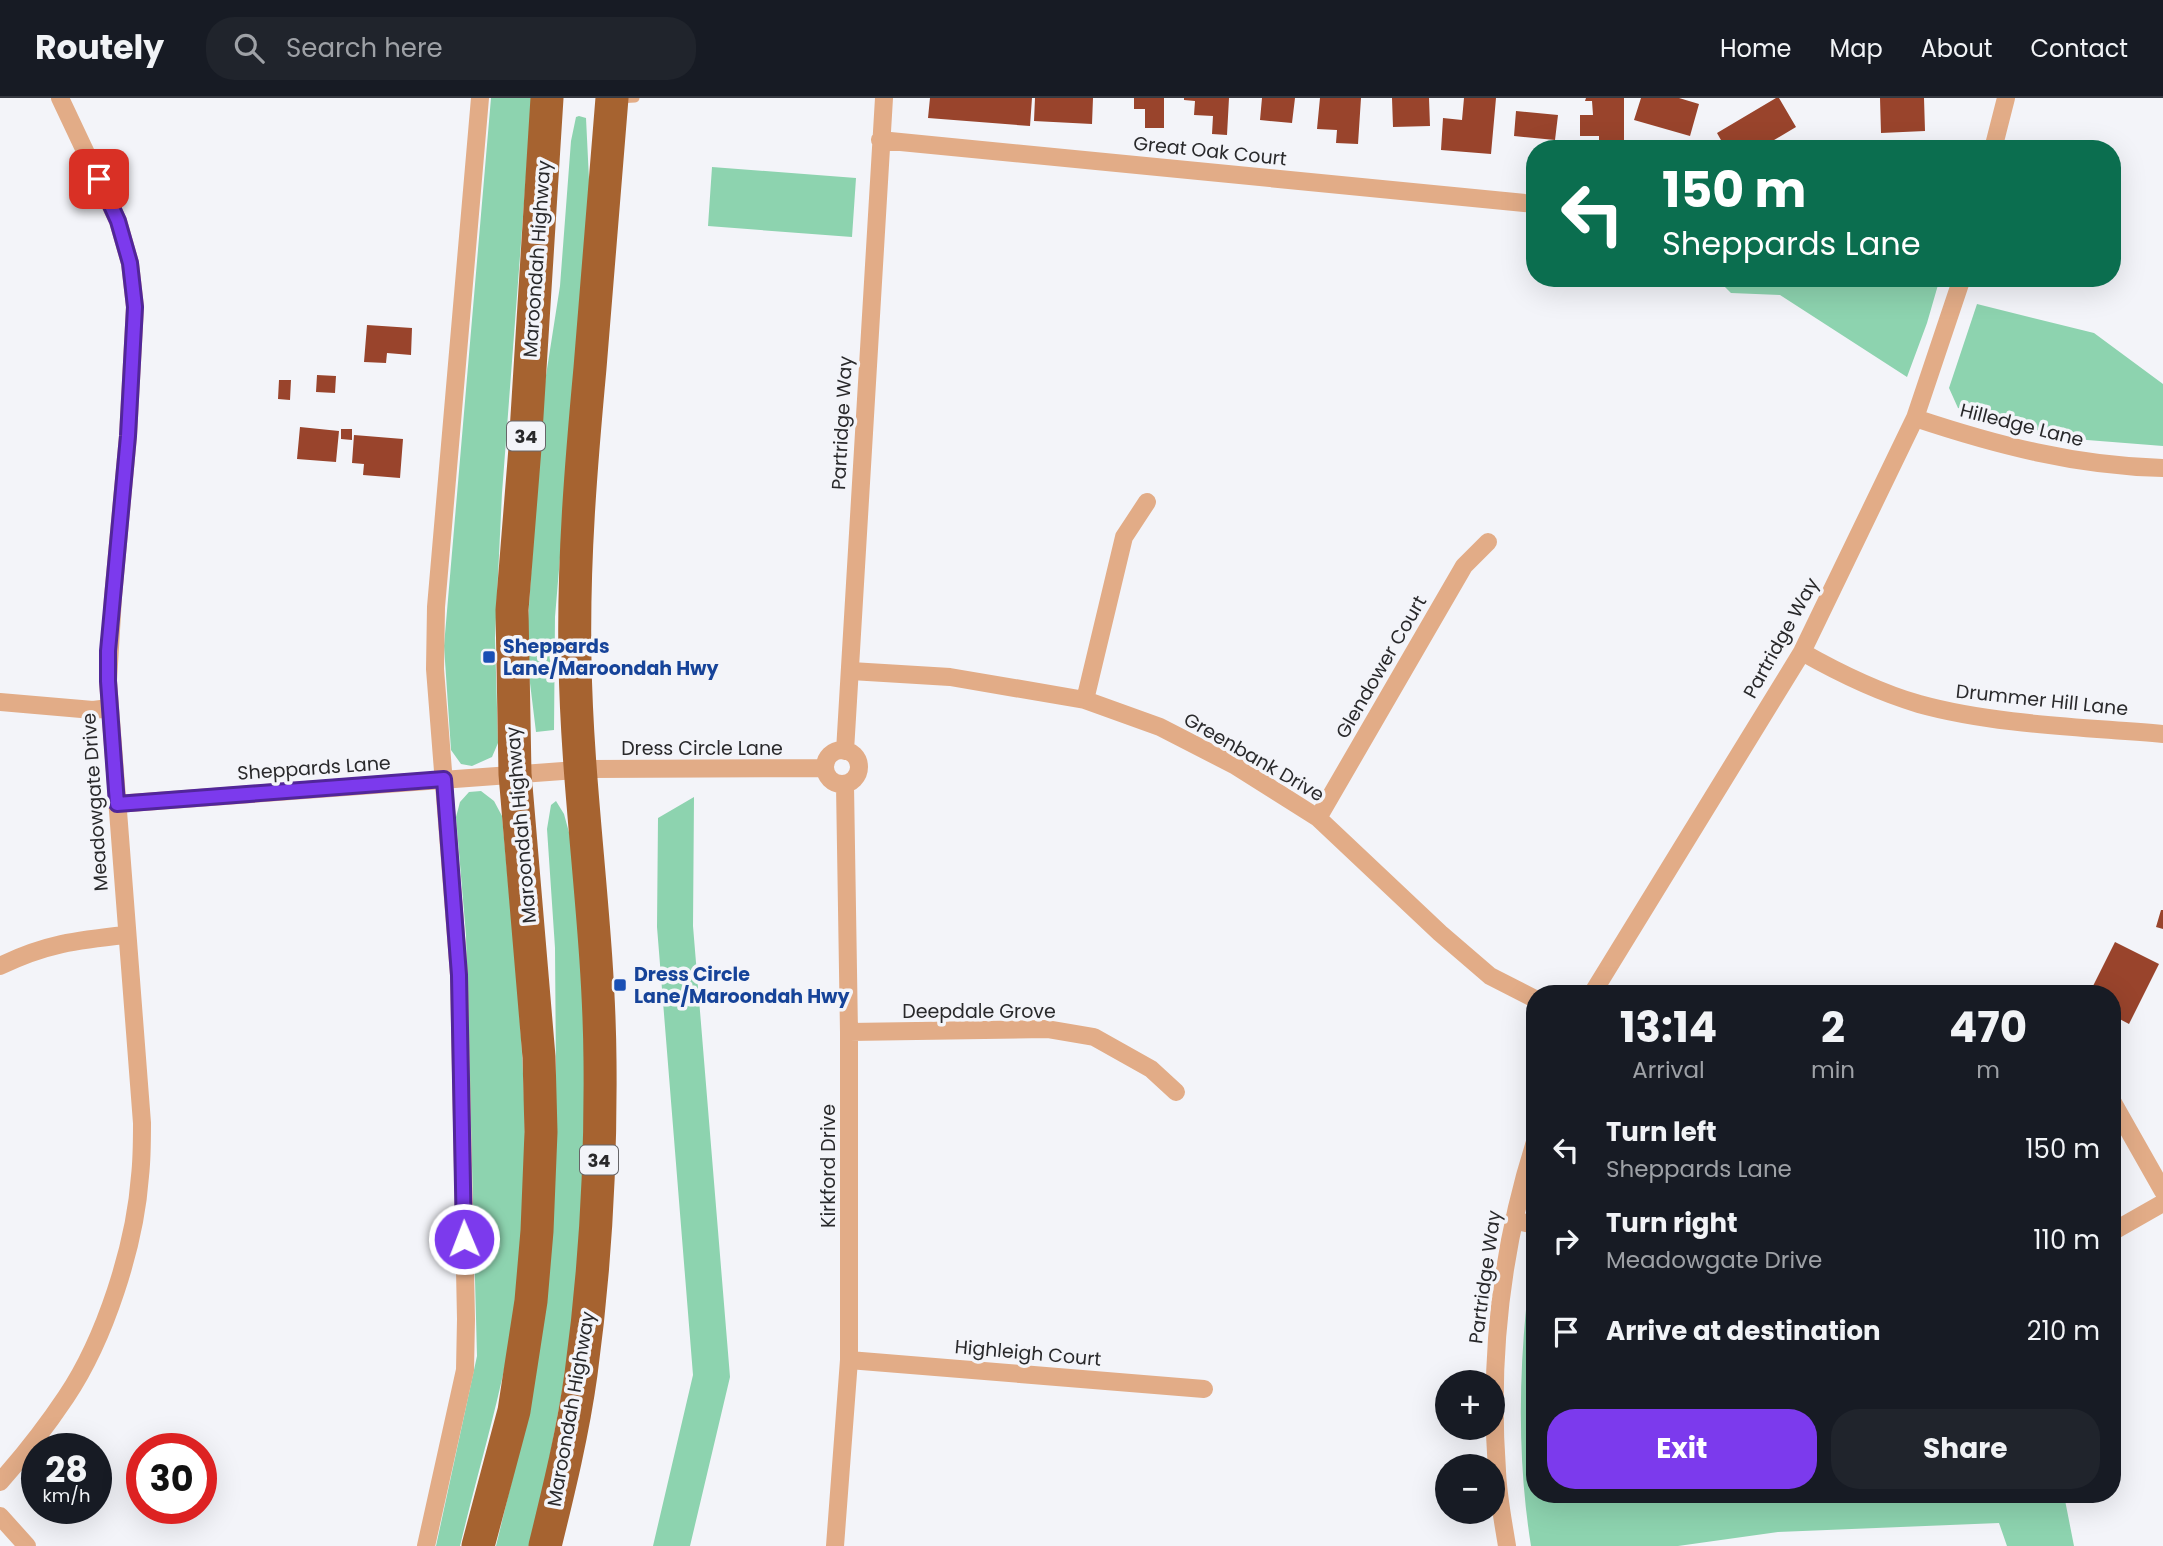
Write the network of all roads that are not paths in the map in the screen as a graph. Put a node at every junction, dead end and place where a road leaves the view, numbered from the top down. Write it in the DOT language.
graph roads {
  1 [pos="61,98"];
  2 [pos="480,98"];
  3 [pos="547,98"];
  4 [pos="611,98"];
  5 [pos="635,98"];
  6 [pos="884,98"];
  7 [pos="2006,98"];
  8 [pos="880,140"];
  9 [pos="1995,140"];
  10 [pos="1526,203"];
  11 [pos="1959,287"];
  12 [pos="1915,418"];
  13 [pos="2163,468"];
  14 [pos="1147,502"];
  15 [pos="1488,542"];
  16 [pos="1802,652"];
  17 [pos="851,671"];
  18 [pos="1085,700"];
  19 [pos="0,702"];
  20 [pos="109,708"];
  21 [pos="2163,734"];
  22 [pos="845,751"];
  23 [pos="825,768"];
  24 [pos="580,769"];
  25 [pos="515,774"];
  26 [pos="444,779"];
  27 [pos="845,785"];
  28 [pos="117,804"];
  29 [pos="1318,818"];
  30 [pos="126,935"];
  31 [pos="0,966"];
  32 [pos="1598,985"];
  33 [pos="1526,994"];
  34 [pos="849,1032"];
  35 [pos="1176,1092"];
  36 [pos="2121,1117"];
  37 [pos="1526,1174"];
  38 [pos="2163,1191"];
  39 [pos="2163,1202"];
  40 [pos="1513,1220"];
  41 [pos="1526,1224"];
  42 [pos="2121,1227"];
  43 [pos="849,1360"];
  44 [pos="1204,1389"];
  45 [pos="0,1482"];
  46 [pos="0,1516"];
  47 [pos="27,1546"];
  48 [pos="426,1546"];
  49 [pos="478,1546"];
  50 [pos="545,1546"];
  51 [pos="835,1546"];
  52 [pos="1507,1546"];
  1 -- 20 [label="street, Meadowgate Drive"];
  2 -- 26 [label="street"];
  3 -- 25 [label="highway, Maroondah Highway / 34"];
  4 -- 5 [label="lane"];
  4 -- 24 [label="highway, Maroondah Highway / 34"];
  6 -- 8 [label="street, Partridge Way"];
  7 -- 9 [label="street"];
  8 -- 10 [label="street, Great Oak Court"];
  8 -- 17 [label="street, Partridge Way"];
  11 -- 12 [label="street, Partridge Way"];
  12 -- 13 [label="street, Hilledge Lane"];
  12 -- 16 [label="street, Partridge Way"];
  14 -- 18 [label="street"];
  15 -- 29 [label="street, Glendower Court"];
  16 -- 21 [label="street, Drummer Hill Lane"];
  16 -- 32 [label="street, Partridge Way"];
  17 -- 18 [label="street, Greenbank Drive"];
  17 -- 22 [label="street, Partridge Way"];
  18 -- 29 [label="street, Greenbank Drive"];
  19 -- 20 [label="street"];
  20 -- 28 [label="street, Meadowgate Drive"];
  22 -- 23 [label="street"];
  22 -- 27 [label="street"];
  23 -- 24 [label="street, Dress Circle Lane"];
  23 -- 27 [label="street"];
  24 -- 25 [label="street, Dress Circle Lane"];
  24 -- 50 [label="highway, Maroondah Highway / 34"];
  25 -- 26 [label="street, Sheppards Lane"];
  25 -- 49 [label="highway, Maroondah Highway / 34"];
  26 -- 28 [label="street, Sheppards Lane"];
  26 -- 48 [label="street"];
  27 -- 34 [label="street, Kirkford Drive"];
  28 -- 30 [label="street, Meadowgate Drive"];
  29 -- 33 [label="street, Greenbank Drive"];
  30 -- 31 [label="street"];
  30 -- 45 [label="street, Meadowgate Drive"];
  34 -- 35 [label="street, Deepdale Grove"];
  34 -- 43 [label="street, Kirkford Drive"];
  36 -- 38 [label="street"];
  37 -- 40 [label="street, Partridge Way"];
  39 -- 42 [label="street"];
  40 -- 41 [label="street"];
  40 -- 52 [label="street, Partridge Way"];
  43 -- 44 [label="street, Highleigh Court"];
  43 -- 51 [label="street, Kirkford Drive"];
  46 -- 47 [label="street"];
}
